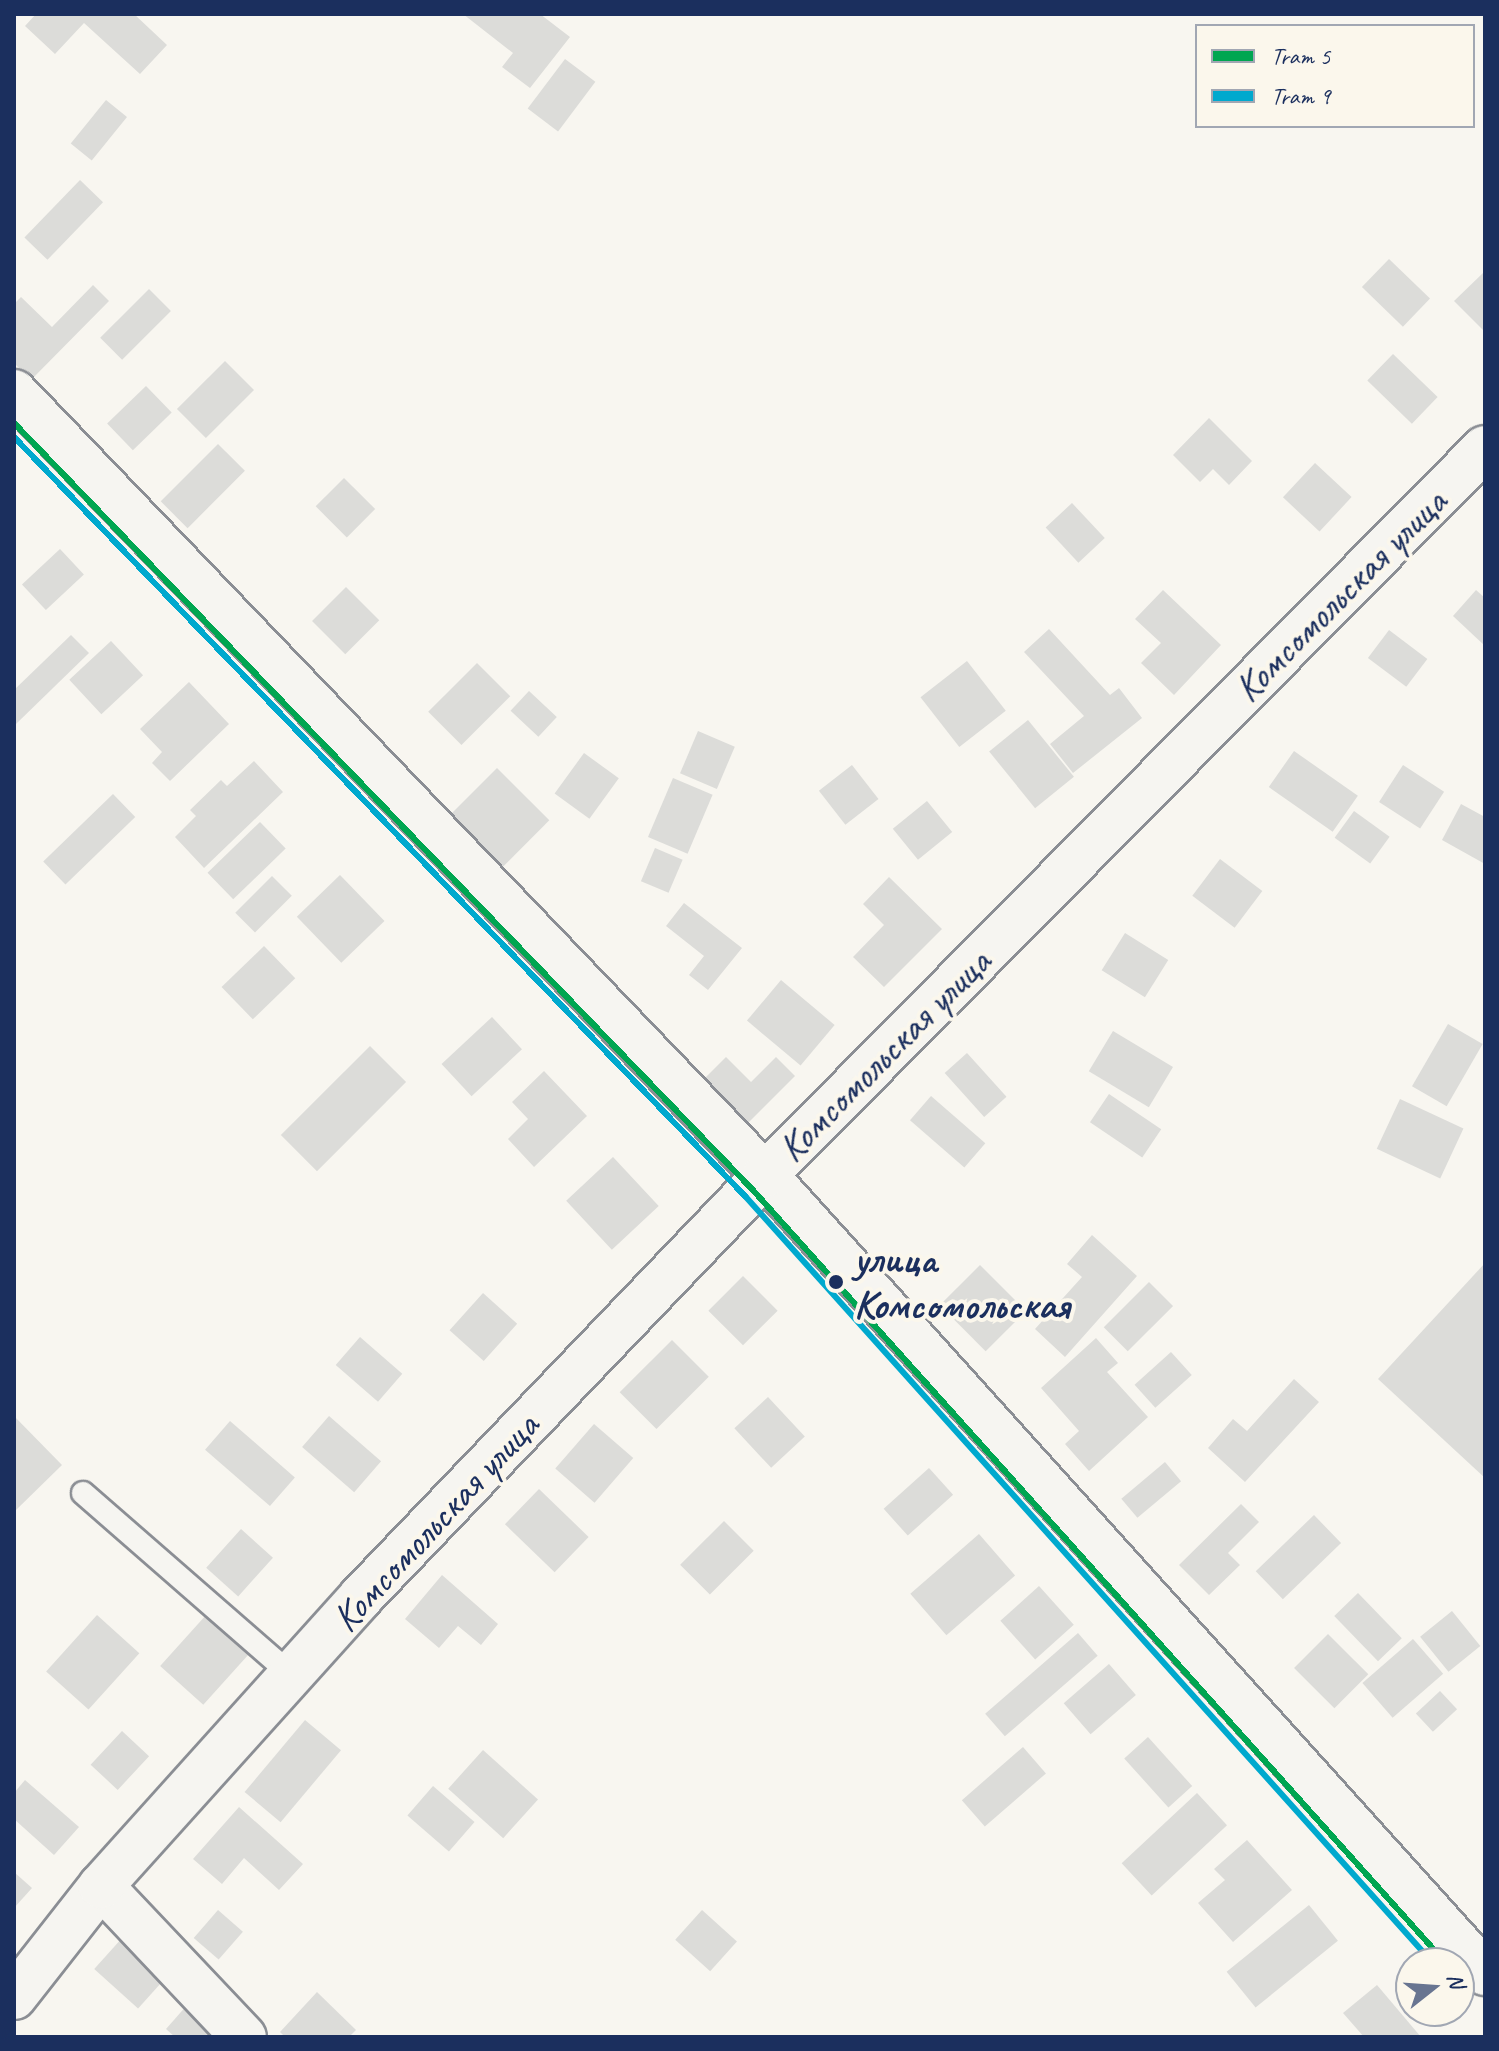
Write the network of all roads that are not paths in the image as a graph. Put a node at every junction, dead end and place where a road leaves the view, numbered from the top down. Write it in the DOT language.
graph roads {
  1 [pos="14,392"];
  2 [pos="1485,448"];
  3 [pos="765,1175"];
  4 [pos="83,1493"];
  5 [pos="293,1676"];
  6 [pos="101,1886"];
  7 [pos="1485,1973"];
  8 [pos="14,1997"];
  9 [pos="244,2037"];
  1 -- 3 [label="street"];
  2 -- 3 [label="street, Комсомольская улица"];
  3 -- 5 [label="street, Комсомольская улица"];
  3 -- 7 [label="street"];
  4 -- 5 [label="lane"];
  5 -- 6 [label="street, Комсомольская улица"];
  6 -- 8 [label="street, Комсомольская улица"];
  6 -- 9 [label="street"];
}
